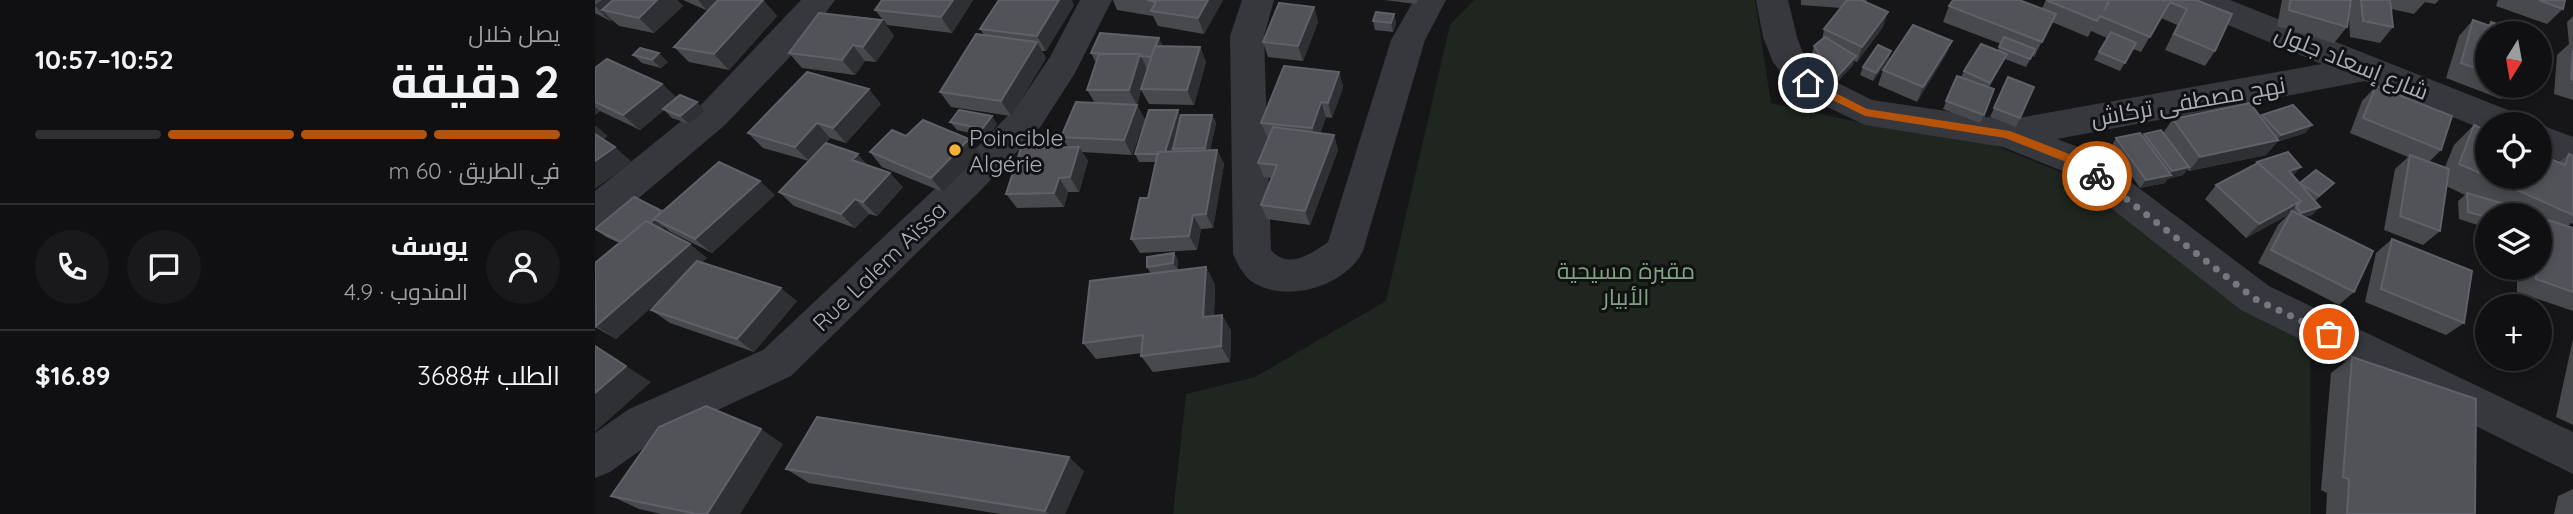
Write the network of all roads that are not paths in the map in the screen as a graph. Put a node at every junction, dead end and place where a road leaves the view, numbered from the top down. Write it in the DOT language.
graph roads {
  1 [pos="819,0"];
  2 [pos="1095,0"];
  3 [pos="1258,0"];
  4 [pos="1430,0"];
  5 [pos="1772,0"];
  6 [pos="2198,0"];
  7 [pos="2369,68"];
  8 [pos="2476,112"];
  9 [pos="2007,134"];
  10 [pos="2552,143"];
  11 [pos="2573,152"];
  12 [pos="595,213"];
  13 [pos="2573,454"];
  14 [pos="595,458"];
  1 -- 12 [label="street"];
  2 -- 14 [label="street, Rue Lalem Aïssa"];
  3 -- 4 [label="street"];
  5 -- 9 [label="street"];
  6 -- 7 [label="street, شارع إسعاد جلول"];
  7 -- 8 [label="street, شارع إسعاد جلول"];
  7 -- 9 [label="street, نهج مصطفى تركاش"];
  9 -- 13 [label="street"];
  10 -- 11 [label="street"];
}
